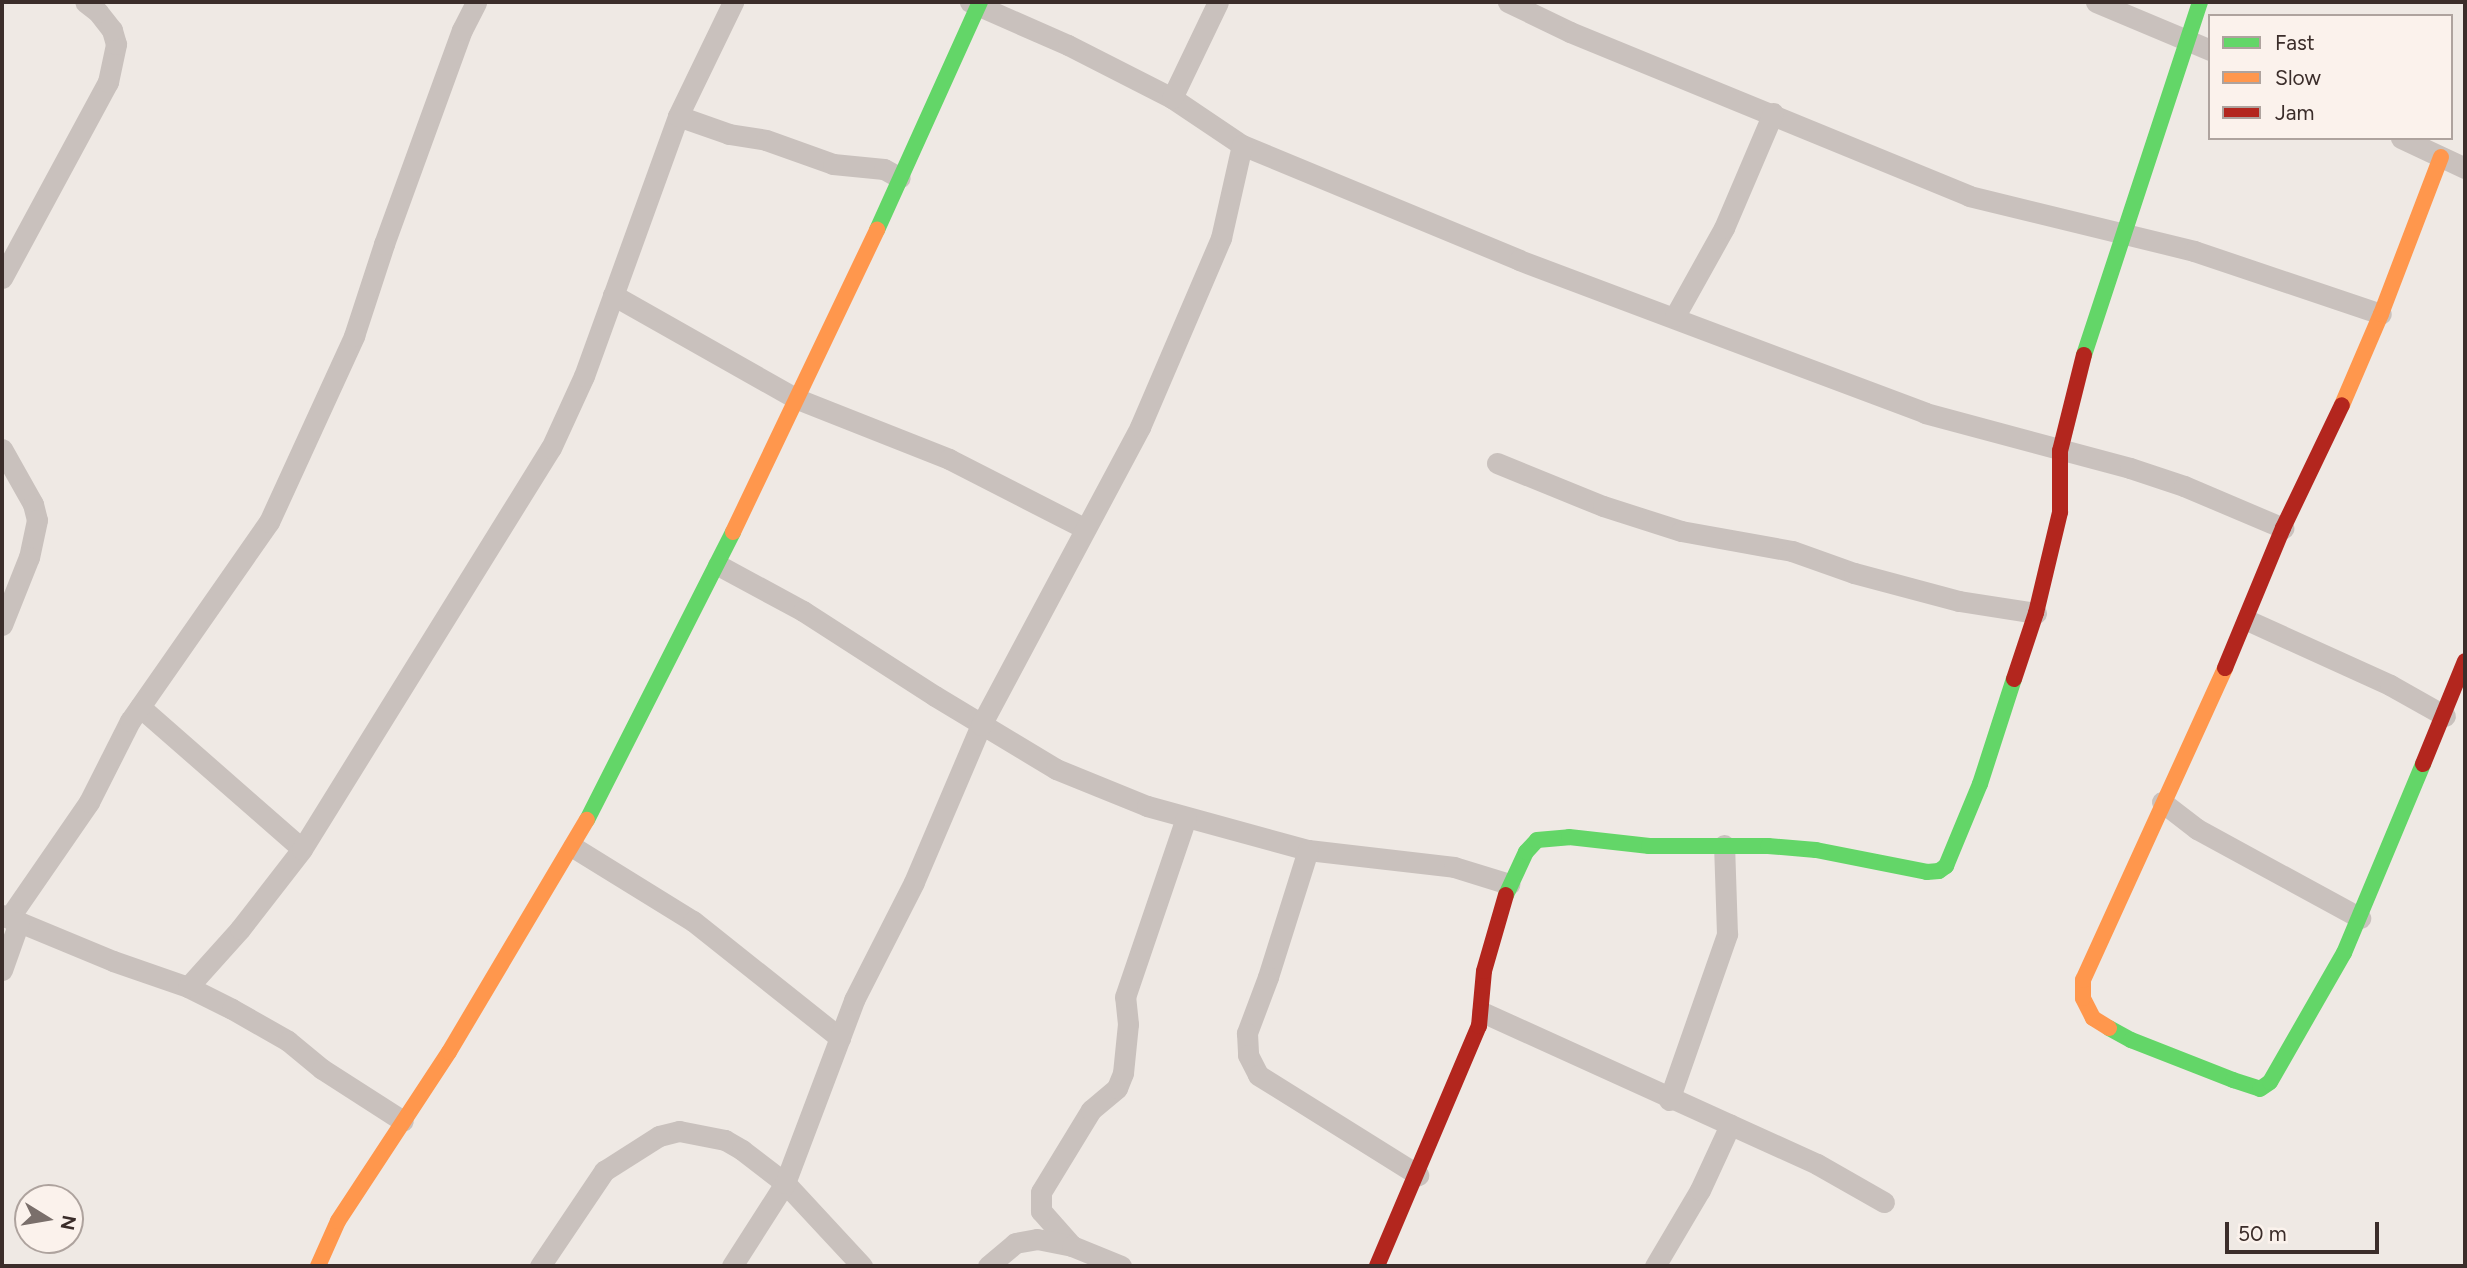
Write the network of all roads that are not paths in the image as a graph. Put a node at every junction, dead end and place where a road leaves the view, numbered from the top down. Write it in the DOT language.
graph roads {
  1 [pos="85,2"];
  2 [pos="476,2"];
  3 [pos="733,2"];
  4 [pos="1218,2"];
  5 [pos="1508,2"];
  6 [pos="2096,2"];
  7 [pos="2200,2"];
  8 [pos="976,3"];
  9 [pos="2188,40"];
  10 [pos="2208,49"];
  11 [pos="1172,98"];
  12 [pos="1773,113"];
  13 [pos="677,116"];
  14 [pos="2405,140"];
  15 [pos="1242,145"];
  16 [pos="2441,157"];
  17 [pos="2465,168"];
  18 [pos="900,178"];
  19 [pos="2122,233"];
  20 [pos="2,278"];
  21 [pos="613,295"];
  22 [pos="2381,314"];
  23 [pos="1675,316"];
  24 [pos="795,398"];
  25 [pos="2,449"];
  26 [pos="2060,452"];
  27 [pos="1497,463"];
  28 [pos="1084,528"];
  29 [pos="2283,528"];
  30 [pos="718,565"];
  31 [pos="2036,613"];
  32 [pos="2247,620"];
  33 [pos="2,625"];
  34 [pos="2465,661"];
  35 [pos="140,707"];
  36 [pos="2445,716"];
  37 [pos="981,725"];
  38 [pos="2162,802"];
  39 [pos="1186,818"];
  40 [pos="1724,845"];
  41 [pos="573,847"];
  42 [pos="302,849"];
  43 [pos="1308,850"];
  44 [pos="1509,884"];
  45 [pos="10,918"];
  46 [pos="2360,918"];
  47 [pos="2,970"];
  48 [pos="188,987"];
  49 [pos="1482,1012"];
  50 [pos="840,1038"];
  51 [pos="1670,1100"];
  52 [pos="403,1121"];
  53 [pos="1730,1125"];
  54 [pos="1418,1174"];
  55 [pos="785,1183"];
  56 [pos="1884,1202"];
  57 [pos="1072,1246"];
  58 [pos="318,1266"];
  59 [pos="540,1266"];
  60 [pos="733,1266"];
  61 [pos="862,1266"];
  62 [pos="988,1266"];
  63 [pos="1121,1266"];
  64 [pos="1377,1266"];
  65 [pos="1655,1266"];
  1 -- 20 [label="street"];
  2 -- 35 [label="street"];
  3 -- 13 [label="street"];
  4 -- 11 [label="street"];
  5 -- 12 [label="street"];
  6 -- 9 [label="street"];
  7 -- 9 [label="street"];
  8 -- 11 [label="street"];
  8 -- 18 [label="street"];
  9 -- 10 [label="street"];
  9 -- 19 [label="street"];
  11 -- 15 [label="street"];
  12 -- 19 [label="street"];
  12 -- 23 [label="street"];
  13 -- 18 [label="street"];
  13 -- 21 [label="street"];
  14 -- 16 [label="street"];
  15 -- 23 [label="street"];
  15 -- 28 [label="street"];
  16 -- 17 [label="street"];
  16 -- 22 [label="street"];
  18 -- 24 [label="street"];
  19 -- 22 [label="street"];
  19 -- 26 [label="street"];
  21 -- 24 [label="street"];
  21 -- 42 [label="street"];
  22 -- 29 [label="street"];
  23 -- 26 [label="street"];
  24 -- 28 [label="street"];
  24 -- 30 [label="street"];
  25 -- 33 [label="street"];
  26 -- 29 [label="street"];
  26 -- 31 [label="street"];
  27 -- 31 [label="street"];
  28 -- 37 [label="street"];
  29 -- 32 [label="street"];
  30 -- 37 [label="street"];
  30 -- 41 [label="street"];
  31 -- 40 [label="street"];
  32 -- 36 [label="street"];
  32 -- 38 [label="street"];
  34 -- 36 [label="street"];
  35 -- 42 [label="street"];
  35 -- 45 [label="street"];
  36 -- 46 [label="street"];
  37 -- 39 [label="street"];
  37 -- 50 [label="street"];
  38 -- 46 [label="street"];
  38 -- 46 [label="street"];
  39 -- 43 [label="street"];
  39 -- 57 [label="street"];
  40 -- 44 [label="street"];
  40 -- 51 [label="street"];
  41 -- 50 [label="street"];
  41 -- 52 [label="street"];
  42 -- 48 [label="street"];
  43 -- 44 [label="street"];
  43 -- 54 [label="street"];
  44 -- 49 [label="street"];
  45 -- 47 [label="street"];
  45 -- 48 [label="street"];
  48 -- 52 [label="street"];
  49 -- 51 [label="street"];
  49 -- 54 [label="street"];
  50 -- 55 [label="street"];
  51 -- 53 [label="street"];
  52 -- 58 [label="street"];
  53 -- 56 [label="street"];
  53 -- 65 [label="street"];
  54 -- 64 [label="street"];
  55 -- 59 [label="street"];
  55 -- 60 [label="street"];
  55 -- 61 [label="street"];
  57 -- 62 [label="street"];
  57 -- 63 [label="street"];
}
